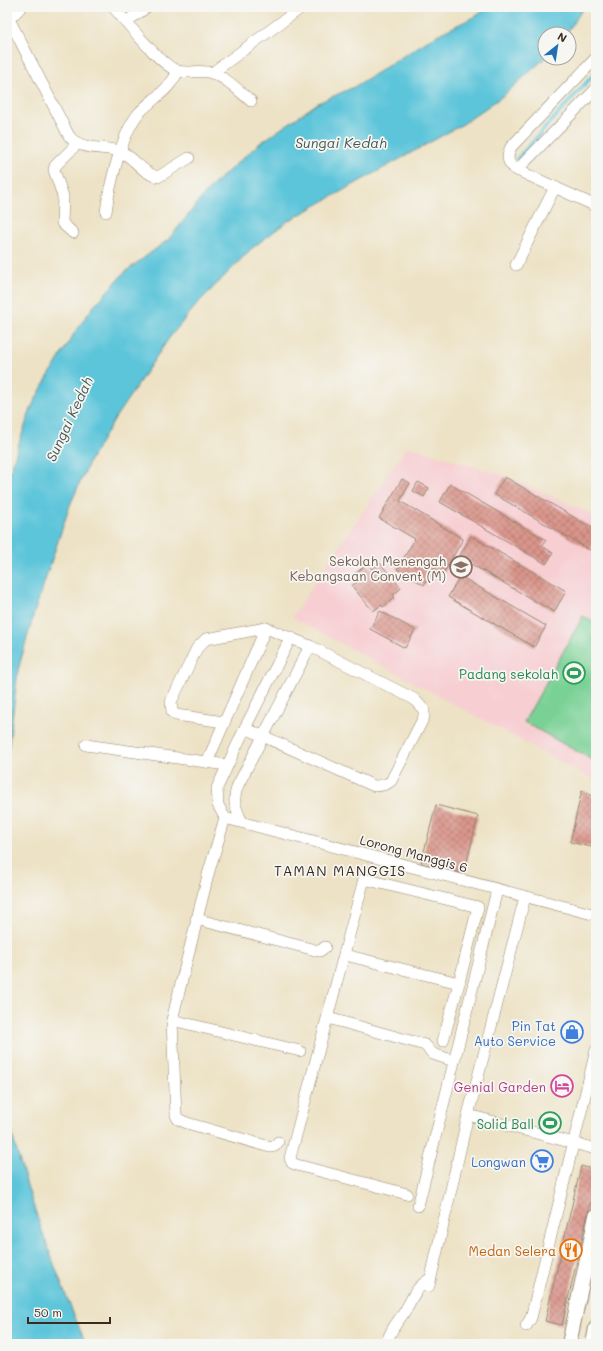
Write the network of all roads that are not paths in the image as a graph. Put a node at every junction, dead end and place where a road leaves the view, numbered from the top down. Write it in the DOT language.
graph roads {
  1 [pos="21,7"];
  2 [pos="114,7"];
  3 [pos="147,7"];
  4 [pos="302,7"];
  5 [pos="8,20"];
  6 [pos="127,22"];
  7 [pos="596,58"];
  8 [pos="178,71"];
  9 [pos="212,73"];
  10 [pos="594,94"];
  11 [pos="251,101"];
  12 [pos="77,144"];
  13 [pos="121,151"];
  14 [pos="189,158"];
  15 [pos="517,170"];
  16 [pos="555,187"];
  17 [pos="596,206"];
  18 [pos="106,212"];
  19 [pos="73,233"];
  20 [pos="516,265"];
  21 [pos="266,628"];
  22 [pos="291,637"];
  23 [pos="310,646"];
  24 [pos="224,722"];
  25 [pos="244,728"];
  26 [pos="262,737"];
  27 [pos="86,745"];
  28 [pos="207,762"];
  29 [pos="228,765"];
  30 [pos="225,818"];
  31 [pos="242,822"];
  32 [pos="497,890"];
  33 [pos="525,897"];
  34 [pos="596,916"];
  35 [pos="196,919"];
  36 [pos="325,947"];
  37 [pos="345,955"];
  38 [pos="459,983"];
  39 [pos="328,1018"];
  40 [pos="172,1020"];
  41 [pos="443,1041"];
  42 [pos="458,1044"];
  43 [pos="426,1045"];
  44 [pos="596,1050"];
  45 [pos="300,1051"];
  46 [pos="454,1061"];
  47 [pos="468,1115"];
  48 [pos="278,1142"];
  49 [pos="573,1142"];
  50 [pos="596,1149"];
  51 [pos="407,1194"];
  52 [pos="418,1206"];
  53 [pos="596,1216"];
  54 [pos="526,1326"];
  55 [pos="596,1328"];
  56 [pos="386,1344"];
  57 [pos="569,1344"];
  58 [pos="592,1344"];
  1 -- 5 [label="street"];
  2 -- 6 [label="street"];
  3 -- 6 [label="street"];
  4 -- 9 [label="street"];
  5 -- 12 [label="street"];
  6 -- 8 [label="street"];
  7 -- 15 [label="street"];
  8 -- 9 [label="street"];
  8 -- 13 [label="street"];
  9 -- 11 [label="street"];
  10 -- 15 [label="street"];
  12 -- 13 [label="street"];
  12 -- 19 [label="street"];
  13 -- 14 [label="street"];
  13 -- 18 [label="street"];
  15 -- 16 [label="street"];
  16 -- 17 [label="street"];
  16 -- 20 [label="street"];
  21 -- 22 [label="street"];
  21 -- 24 [label="street"];
  21 -- 24 [label="street"];
  22 -- 23 [label="street"];
  22 -- 25 [label="street"];
  23 -- 26 [label="street"];
  23 -- 26 [label="street"];
  24 -- 28 [label="street"];
  25 -- 26 [label="street"];
  25 -- 29 [label="street"];
  26 -- 31 [label="street"];
  27 -- 28 [label="street"];
  28 -- 29 [label="street"];
  29 -- 30 [label="street"];
  30 -- 31 [label="street, Lorong Manggis 6"];
  30 -- 35 [label="street"];
  31 -- 32 [label="street, Lorong Manggis 6"];
  32 -- 33 [label="street, Lorong Manggis 6"];
  32 -- 42 [label="street"];
  33 -- 34 [label="street, Lorong Manggis 6"];
  33 -- 47 [label="street"];
  35 -- 36 [label="street"];
  35 -- 40 [label="street"];
  37 -- 38 [label="street"];
  37 -- 38 [label="street"];
  37 -- 39 [label="street"];
  38 -- 41 [label="street"];
  39 -- 43 [label="street"];
  39 -- 51 [label="street"];
  40 -- 45 [label="street"];
  40 -- 48 [label="street"];
  41 -- 42 [label="street"];
  41 -- 43 [label="street"];
  42 -- 46 [label="street"];
  43 -- 46 [label="street"];
  44 -- 49 [label="street"];
  46 -- 52 [label="street"];
  47 -- 49 [label="street"];
  47 -- 56 [label="street"];
  49 -- 50 [label="street"];
  49 -- 54 [label="street"];
  53 -- 57 [label="main road"];
  55 -- 58 [label="main road"];
}
